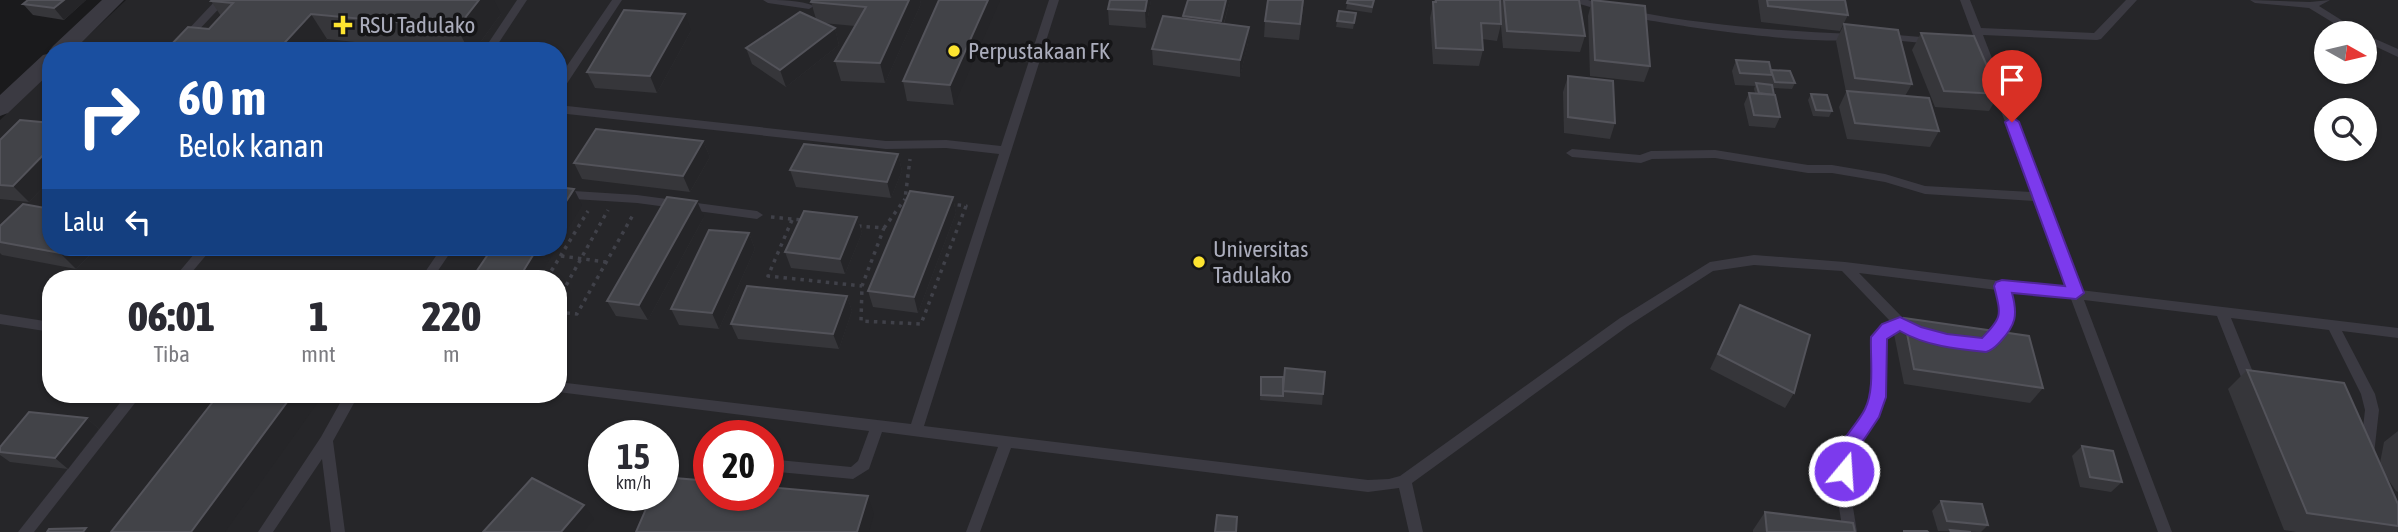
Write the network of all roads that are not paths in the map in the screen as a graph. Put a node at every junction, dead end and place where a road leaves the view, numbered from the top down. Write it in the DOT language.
graph roads {
  1 [pos="114,0"];
  2 [pos="222,0"];
  3 [pos="522,0"];
  4 [pos="617,0"];
  5 [pos="768,0"];
  6 [pos="1054,0"];
  7 [pos="1965,0"];
  8 [pos="2132,0"];
  9 [pos="2255,0"];
  10 [pos="2325,0"];
  11 [pos="1583,1"];
  12 [pos="2311,5"];
  13 [pos="809,6"];
  14 [pos="2337,21"];
  15 [pos="1978,31"];
  16 [pos="1863,37"];
  17 [pos="1875,37"];
  18 [pos="70,42"];
  19 [pos="182,42"];
  20 [pos="494,42"];
  21 [pos="1942,42"];
  22 [pos="2377,43"];
  23 [pos="1970,45"];
  24 [pos="1983,47"];
  25 [pos="2398,53"];
  26 [pos="42,68"];
  27 [pos="567,75"];
  28 [pos="0,108"];
  29 [pos="567,110"];
  30 [pos="1006,151"];
  31 [pos="1572,153"];
  32 [pos="567,194"];
  33 [pos="2041,197"];
  34 [pos="757,215"];
  35 [pos="199,256"];
  36 [pos="1845,267"];
  37 [pos="187,270"];
  38 [pos="2002,286"];
  39 [pos="2076,293"];
  40 [pos="2222,312"];
  41 [pos="0,319"];
  42 [pos="1900,323"];
  43 [pos="42,326"];
  44 [pos="2333,326"];
  45 [pos="2398,333"];
  46 [pos="1927,335"];
  47 [pos="1973,344"];
  48 [pos="2250,382"];
  49 [pos="567,388"];
  50 [pos="128,403"];
  51 [pos="347,403"];
  52 [pos="878,425"];
  53 [pos="916,429"];
  54 [pos="326,441"];
  55 [pos="1007,442"];
  56 [pos="2369,466"];
  57 [pos="784,467"];
  58 [pos="1404,481"];
  59 [pos="25,532"];
  60 [pos="265,532"];
  61 [pos="338,532"];
  62 [pos="973,532"];
  63 [pos="1416,532"];
  64 [pos="1850,532"];
  65 [pos="2165,532"];
  1 -- 18 [label="street"];
  2 -- 19 [label="lane"];
  3 -- 20 [label="lane"];
  4 -- 27 [label="lane"];
  5 -- 13 [label="lane"];
  6 -- 30 [label="lane"];
  7 -- 15 [label="lane"];
  8 -- 15 [label="lane"];
  9 -- 12 [label="lane"];
  10 -- 12 [label="lane"];
  11 -- 16 [label="lane"];
  12 -- 14 [label="lane"];
  15 -- 24 [label="lane"];
  17 -- 21 [label="lane"];
  22 -- 25 [label="lane"];
  23 -- 24 [label="lane"];
  24 -- 33 [label="lane"];
  26 -- 28 [label="street"];
  29 -- 30 [label="lane"];
  30 -- 53 [label="lane"];
  31 -- 33 [label="lane"];
  32 -- 34 [label="lane"];
  33 -- 39 [label="lane"];
  35 -- 37 [label="lane"];
  36 -- 38 [label="lane"];
  36 -- 42 [label="lane"];
  36 -- 58 [label="lane"];
  38 -- 39 [label="lane"];
  38 -- 47 [label="lane"];
  39 -- 40 [label="lane"];
  39 -- 65 [label="lane"];
  40 -- 44 [label="lane"];
  40 -- 48 [label="lane"];
  41 -- 43 [label="lane"];
  42 -- 46 [label="lane"];
  42 -- 64 [label="lane"];
  44 -- 45 [label="lane"];
  44 -- 56 [label="lane"];
  49 -- 52 [label="lane"];
  50 -- 59 [label="lane"];
  51 -- 54 [label="lane"];
  52 -- 53 [label="lane"];
  52 -- 57 [label="lane"];
  53 -- 55 [label="lane"];
  54 -- 60 [label="lane"];
  54 -- 61 [label="lane"];
  55 -- 58 [label="lane"];
  55 -- 62 [label="lane"];
  58 -- 63 [label="lane"];
}
